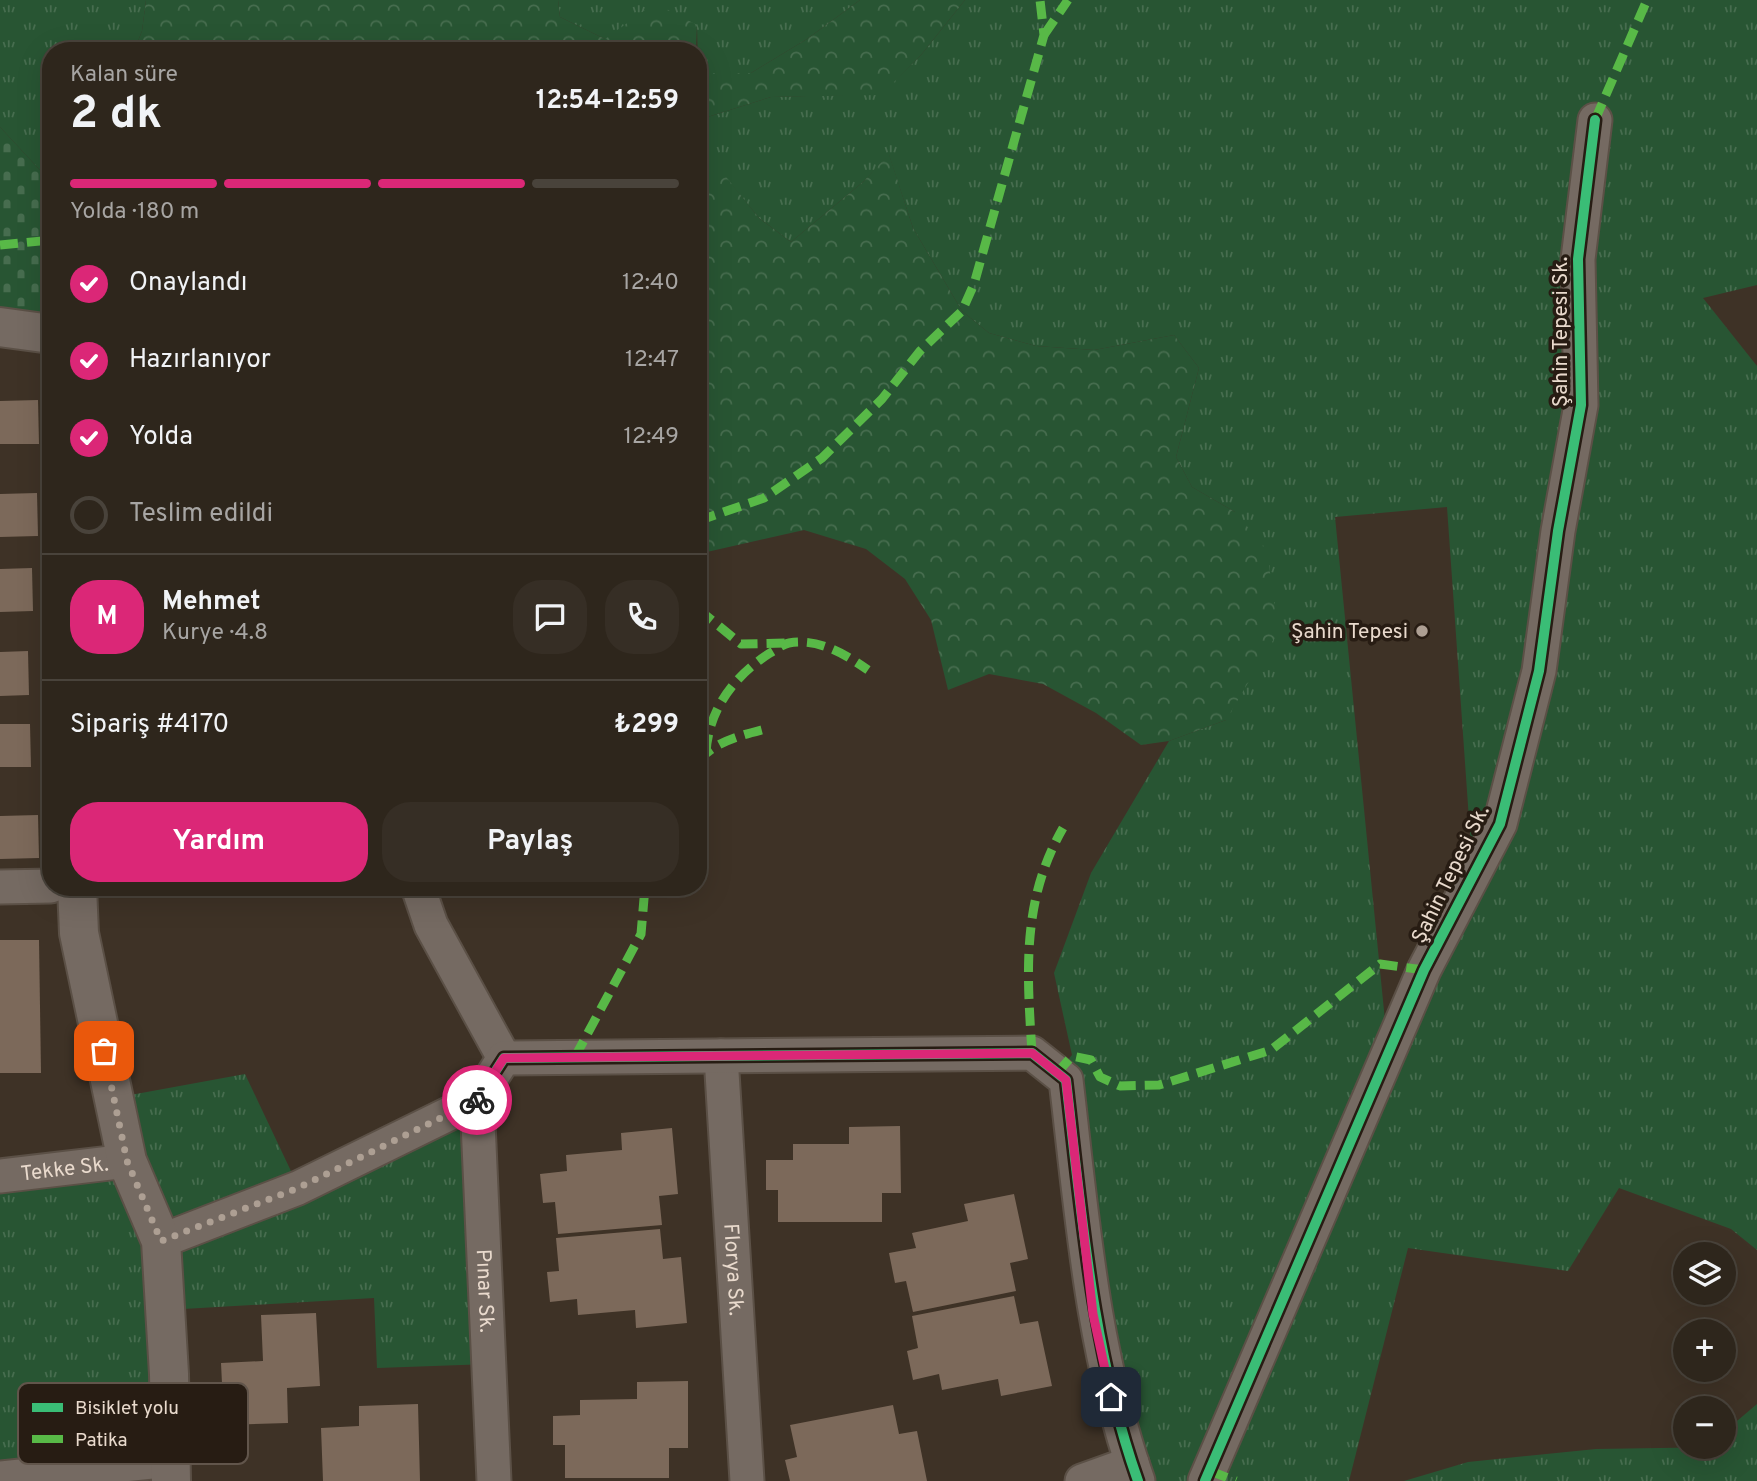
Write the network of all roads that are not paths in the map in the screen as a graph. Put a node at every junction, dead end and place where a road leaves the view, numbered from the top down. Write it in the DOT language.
graph roads {
  1 [pos="1595,120"];
  2 [pos="0,327"];
  3 [pos="42,333"];
  4 [pos="42,886"];
  5 [pos="0,887"];
  6 [pos="77,896"];
  7 [pos="421,896"];
  8 [pos="721,1056"];
  9 [pos="504,1058"];
  10 [pos="478,1100"];
  11 [pos="127,1161"];
  12 [pos="0,1176"];
  13 [pos="161,1241"];
  14 [pos="167,1383"];
  15 [pos="171,1470"];
  16 [pos="1135,1472"];
  17 [pos="0,1478"];
  18 [pos="494,1481"];
  19 [pos="747,1481"];
  20 [pos="1082,1481"];
  21 [pos="1205,1481"];
  1 -- 21 [label="street, Şahin Tepesi Sk."];
  2 -- 3 [label="street"];
  4 -- 5 [label="street"];
  6 -- 11 [label="street"];
  7 -- 9 [label="street"];
  8 -- 9 [label="street"];
  8 -- 16 [label="street"];
  8 -- 19 [label="street, Florya Sk."];
  9 -- 10 [label="street"];
  10 -- 13 [label="street"];
  10 -- 18 [label="street, Pınar Sk."];
  11 -- 12 [label="street, Tekke Sk."];
  11 -- 13 [label="street"];
  13 -- 14 [label="street"];
  15 -- 17 [label="street"];
  16 -- 20 [label="street"];
}
